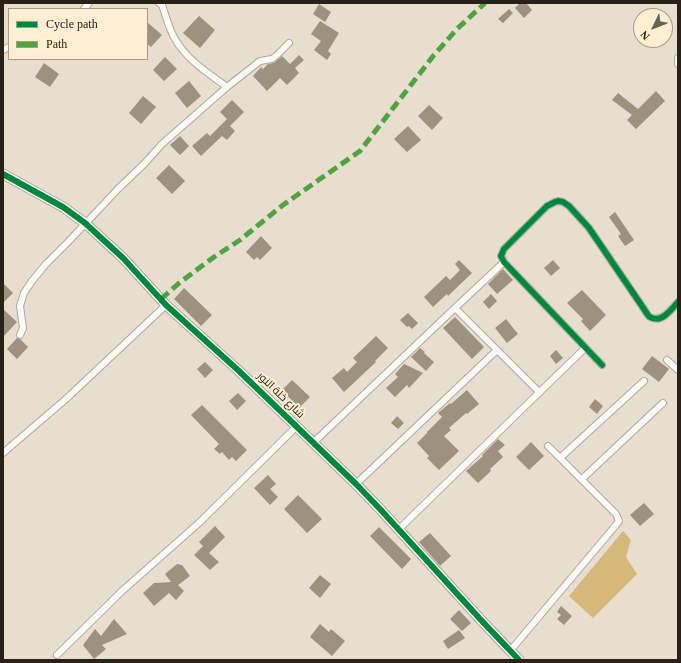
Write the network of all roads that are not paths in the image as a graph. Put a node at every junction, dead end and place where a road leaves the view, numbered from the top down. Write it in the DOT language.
graph roads {
  1 [pos="159,3"];
  2 [pos="289,43"];
  3 [pos="678,58"];
  4 [pos="678,64"];
  5 [pos="227,87"];
  6 [pos="3,174"];
  7 [pos="85,224"];
  8 [pos="504,262"];
  9 [pos="678,302"];
  10 [pos="166,305"];
  11 [pos="455,308"];
  12 [pos="20,335"];
  13 [pos="585,348"];
  14 [pos="496,351"];
  15 [pos="667,360"];
  16 [pos="602,365"];
  17 [pos="678,370"];
  18 [pos="644,381"];
  19 [pos="539,392"];
  20 [pos="663,403"];
  21 [pos="297,426"];
  22 [pos="314,442"];
  23 [pos="548,446"];
  24 [pos="3,452"];
  25 [pos="561,457"];
  26 [pos="582,479"];
  27 [pos="356,484"];
  28 [pos="399,529"];
  29 [pos="510,650"];
  30 [pos="57,655"];
  31 [pos="519,660"];
  1 -- 5 [label="street"];
  2 -- 5 [label="street"];
  3 -- 4 [label="street"];
  5 -- 7 [label="street"];
  6 -- 7 [label="street, شارع خلة النور"];
  7 -- 10 [label="street, شارع خلة النور"];
  7 -- 12 [label="street"];
  8 -- 9 [label="street"];
  8 -- 11 [label="street"];
  8 -- 13 [label="street"];
  10 -- 21 [label="street, شارع خلة النور"];
  10 -- 24 [label="street"];
  11 -- 14 [label="street"];
  11 -- 22 [label="street"];
  13 -- 16 [label="street"];
  13 -- 19 [label="street"];
  14 -- 19 [label="street"];
  14 -- 27 [label="street"];
  15 -- 17 [label="street"];
  18 -- 25 [label="street"];
  19 -- 28 [label="street"];
  20 -- 26 [label="street"];
  21 -- 22 [label="street, شارع خلة النور"];
  21 -- 30 [label="street"];
  22 -- 27 [label="street, شارع خلة النور"];
  23 -- 25 [label="street"];
  25 -- 26 [label="street"];
  26 -- 29 [label="street"];
  27 -- 28 [label="street, شارع خلة النور"];
  28 -- 29 [label="street, شارع خلة النور"];
  29 -- 31 [label="street, شارع خلة النور"];
}
